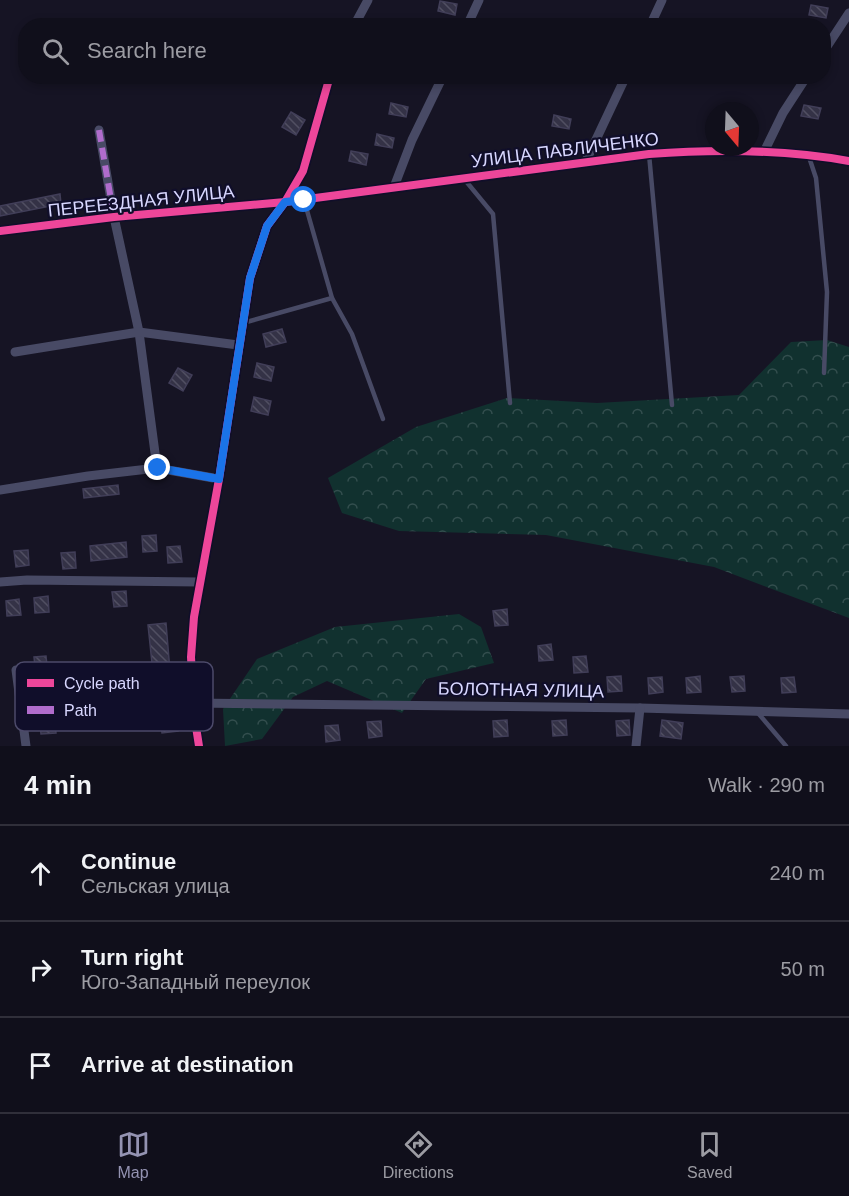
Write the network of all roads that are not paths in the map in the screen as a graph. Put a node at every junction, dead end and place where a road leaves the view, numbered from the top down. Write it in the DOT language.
graph roads {
  1 [pos="368,0"];
  2 [pos="479,0"];
  3 [pos="662,0"];
  4 [pos="849,13"];
  5 [pos="358,18"];
  6 [pos="471,18"];
  7 [pos="654,18"];
  8 [pos="831,40"];
  9 [pos="328,84"];
  10 [pos="438,84"];
  11 [pos="622,84"];
  12 [pos="802,84"];
  13 [pos="99,130"];
  14 [pos="764,152"];
  15 [pos="649,154"];
  16 [pos="809,154"];
  17 [pos="849,161"];
  18 [pos="585,163"];
  19 [pos="463,178"];
  20 [pos="394,187"];
  21 [pos="304,200"];
  22 [pos="285,202"];
  23 [pos="114,217"];
  24 [pos="0,231"];
  25 [pos="332,298"];
  26 [pos="242,323"];
  27 [pos="139,332"];
  28 [pos="238,345"];
  29 [pos="15,352"];
  30 [pos="824,373"];
  31 [pos="510,402"];
  32 [pos="672,405"];
  33 [pos="383,419"];
  34 [pos="158,468"];
  35 [pos="219,479"];
  36 [pos="0,490"];
  37 [pos="0,582"];
  38 [pos="199,582"];
  39 [pos="191,662"];
  40 [pos="213,703"];
  41 [pos="640,708"];
  42 [pos="757,711"];
  43 [pos="849,714"];
  44 [pos="24,731"];
  45 [pos="197,731"];
  46 [pos="26,746"];
  47 [pos="199,746"];
  48 [pos="636,746"];
  49 [pos="786,746"];
  1 -- 5 [label="street"];
  2 -- 6 [label="street"];
  3 -- 7 [label="street"];
  4 -- 8 [label="street"];
  9 -- 22 [label="street"];
  10 -- 20 [label="street"];
  11 -- 18 [label="street"];
  12 -- 14 [label="street"];
  13 -- 23 [label="street"];
  14 -- 15 [label="street, УЛИЦА ПАВЛИЧЕНКО"];
  14 -- 16 [label="street, УЛИЦА ПАВЛИЧЕНКО"];
  15 -- 18 [label="street, УЛИЦА ПАВЛИЧЕНКО"];
  15 -- 32 [label="lane"];
  16 -- 17 [label="street, УЛИЦА ПАВЛИЧЕНКО"];
  16 -- 30 [label="lane"];
  18 -- 19 [label="street, УЛИЦА ПАВЛИЧЕНКО"];
  19 -- 20 [label="street, УЛИЦА ПАВЛИЧЕНКО"];
  19 -- 31 [label="lane"];
  20 -- 21 [label="street, УЛИЦА ПАВЛИЧЕНКО"];
  21 -- 22 [label="street, УЛИЦА ПАВЛИЧЕНКО"];
  21 -- 25 [label="lane"];
  22 -- 23 [label="street, ПЕРЕЕЗДНАЯ УЛИЦА"];
  22 -- 26 [label="street"];
  23 -- 24 [label="street, ПЕРЕЕЗДНАЯ УЛИЦА"];
  23 -- 27 [label="street"];
  25 -- 26 [label="lane"];
  25 -- 33 [label="lane"];
  26 -- 28 [label="street"];
  27 -- 28 [label="street"];
  27 -- 29 [label="street"];
  27 -- 34 [label="street"];
  28 -- 35 [label="street"];
  34 -- 35 [label="street"];
  34 -- 36 [label="street"];
  35 -- 38 [label="street"];
  37 -- 38 [label="street"];
  38 -- 39 [label="street"];
  40 -- 41 [label="street, БОЛОТНАЯ УЛИЦА"];
  41 -- 42 [label="street, БОЛОТНАЯ УЛИЦА"];
  41 -- 48 [label="street"];
  42 -- 43 [label="street, БОЛОТНАЯ УЛИЦА"];
  42 -- 49 [label="lane"];
  44 -- 46 [label="street"];
  45 -- 47 [label="street"];
}
